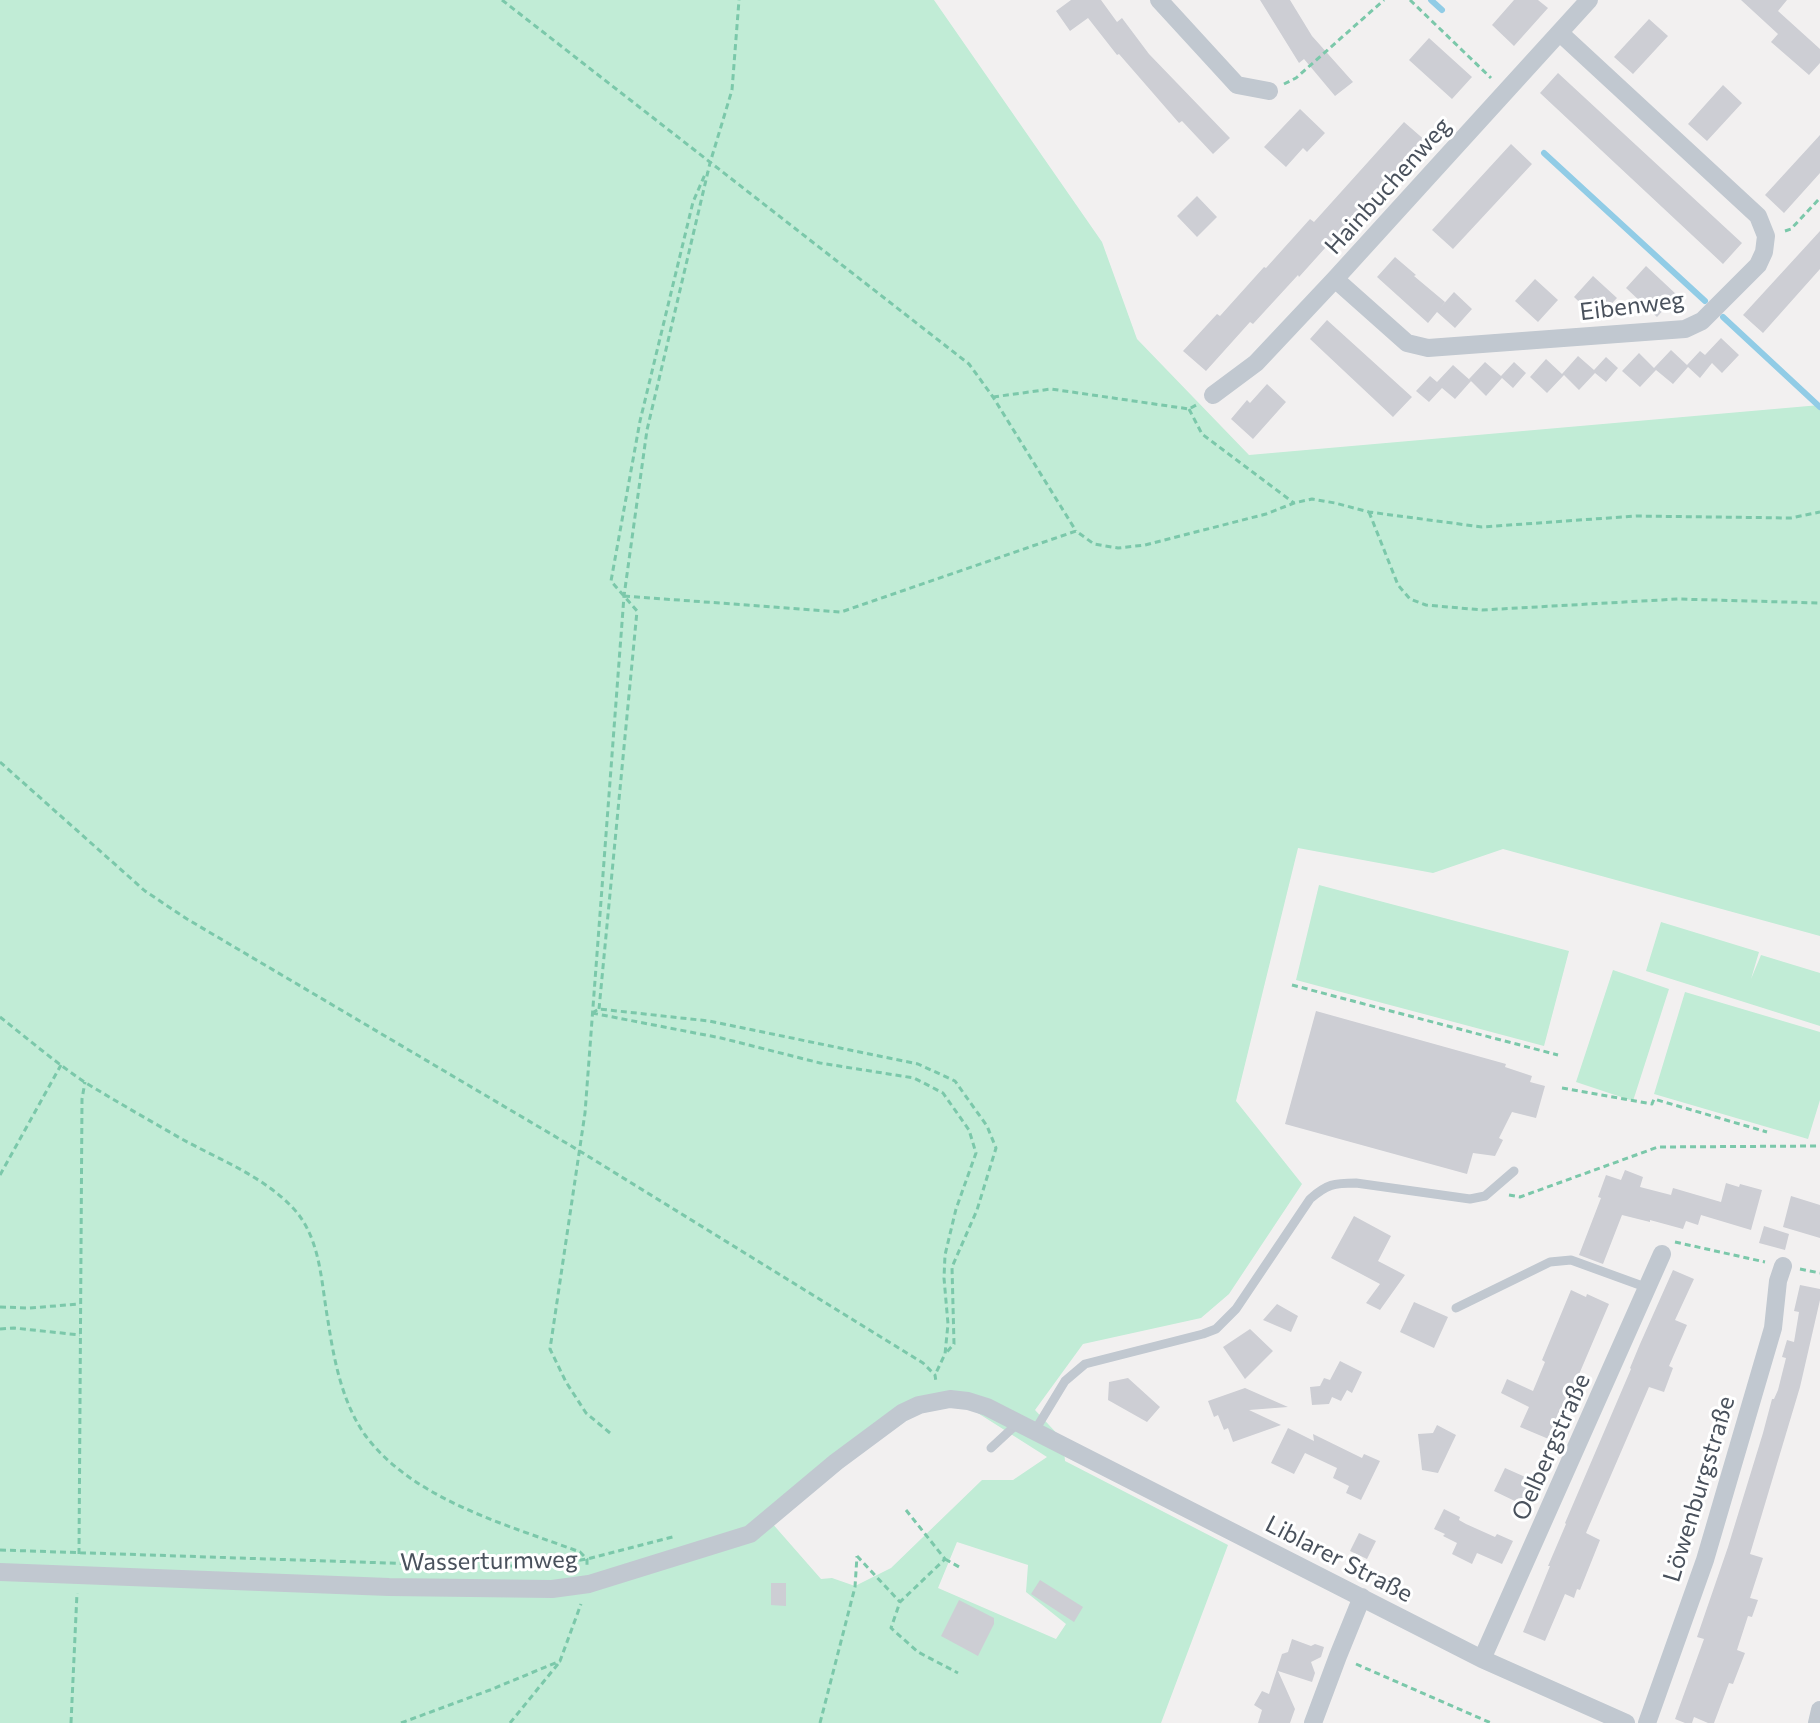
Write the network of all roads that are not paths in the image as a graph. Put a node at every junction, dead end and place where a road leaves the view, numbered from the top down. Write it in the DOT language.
graph roads {
  1 [pos="1159,0"];
  2 [pos="1589,0"];
  3 [pos="1560,33"];
  4 [pos="1269,91"];
  5 [pos="1335,279"];
  6 [pos="1208,398"];
  7 [pos="1514,1171"];
  8 [pos="1662,1254"];
  9 [pos="1783,1266"];
  10 [pos="1648,1288"];
  11 [pos="1456,1308"];
  12 [pos="1026,1427"];
  13 [pos="991,1448"];
  14 [pos="0,1572"];
  15 [pos="1362,1597"];
  16 [pos="1482,1659"];
  17 [pos="1820,1710"];
  18 [pos="1313,1723"];
  19 [pos="1626,1723"];
  20 [pos="1647,1723"];
  21 [pos="1817,1723"];
  1 -- 4 [label="street"];
  2 -- 3 [label="street, Hainbuchenweg"];
  3 -- 5 [label="street, Hainbuchenweg"];
  3 -- 5 [label="street, Eibenweg"];
  5 -- 6 [label="street, Hainbuchenweg"];
  7 -- 12 [label="lane"];
  8 -- 10 [label="street, Oelbergstraße"];
  9 -- 20 [label="street, Löwenburgstraße"];
  10 -- 11 [label="lane"];
  10 -- 16 [label="street, Oelbergstraße"];
  12 -- 13 [label="lane"];
  12 -- 14 [label="street, Wasserturmweg"];
  12 -- 15 [label="street, Liblarer Straße"];
  15 -- 16 [label="street, Liblarer Straße"];
  15 -- 18 [label="street"];
  16 -- 19 [label="street, Liblarer Straße"];
  17 -- 21 [label="street"];
}
